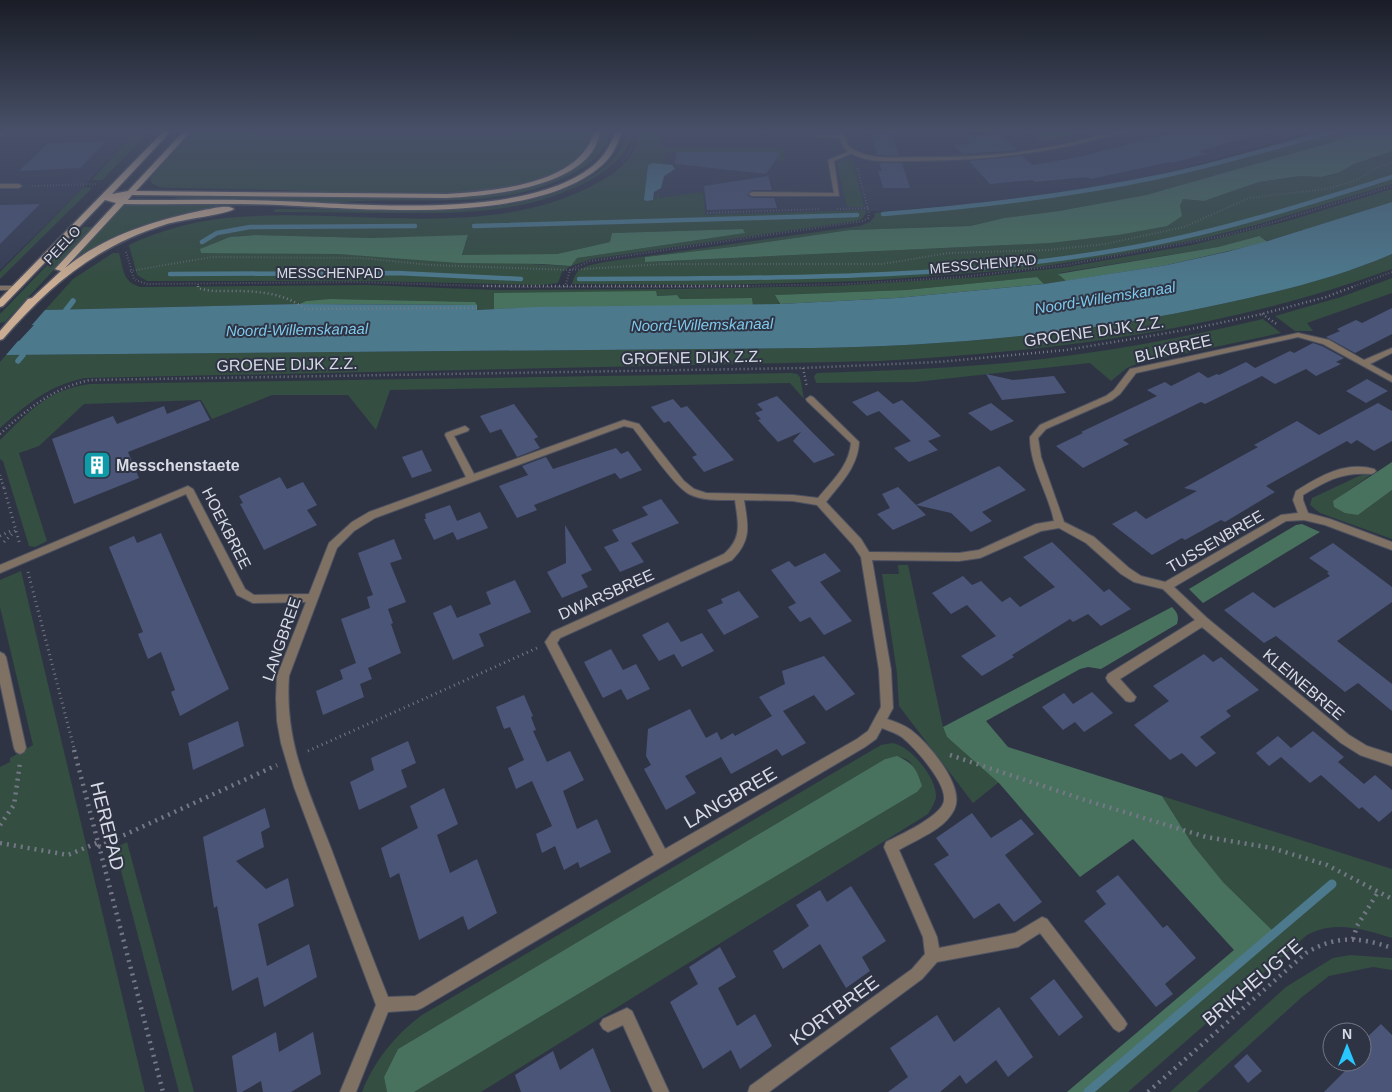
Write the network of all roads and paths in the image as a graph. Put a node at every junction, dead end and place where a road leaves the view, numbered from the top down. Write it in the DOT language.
graph roads {
  1 [pos="118,182"];
  2 [pos="140,182"];
  3 [pos="534,182"];
  4 [pos="567,182"];
  5 [pos="834,182"];
  6 [pos="861,182"];
  7 [pos="1351,182"];
  8 [pos="100,184"];
  9 [pos="0,186"];
  10 [pos="19,186"];
  11 [pos="1392,186"];
  12 [pos="130,193"];
  13 [pos="752,194"];
  14 [pos="103,197"];
  15 [pos="121,202"];
  16 [pos="305,205"];
  17 [pos="868,208"];
  18 [pos="821,209"];
  19 [pos="830,209"];
  20 [pos="707,213"];
  21 [pos="123,249"];
  22 [pos="570,270"];
  23 [pos="130,271"];
  24 [pos="1392,272"];
  25 [pos="198,284"];
  26 [pos="565,287"];
  27 [pos="0,288"];
  28 [pos="16,288"];
  29 [pos="0,304"];
  30 [pos="27,308"];
  31 [pos="477,308"];
  32 [pos="0,337"];
  33 [pos="1392,350"];
  34 [pos="1364,363"];
  35 [pos="803,368"];
  36 [pos="1392,379"];
  37 [pos="810,399"];
  38 [pos="465,429"];
  39 [pos="0,434"];
  40 [pos="1371,471"];
  41 [pos="0,475"];
  42 [pos="471,477"];
  43 [pos="739,496"];
  44 [pos="820,502"];
  45 [pos="1304,516"];
  46 [pos="1060,524"];
  47 [pos="16,529"];
  48 [pos="0,536"];
  49 [pos="4,542"];
  50 [pos="1392,546"];
  51 [pos="866,556"];
  52 [pos="26,566"];
  53 [pos="0,569"];
  54 [pos="1166,586"];
  55 [pos="313,598"];
  56 [pos="1203,621"];
  57 [pos="551,642"];
  58 [pos="0,657"];
  59 [pos="1130,696"];
  60 [pos="881,722"];
  61 [pos="20,748"];
  62 [pos="924,754"];
  63 [pos="291,759"];
  64 [pos="1392,760"];
  65 [pos="0,824"];
  66 [pos="0,843"];
  67 [pos="97,845"];
  68 [pos="662,858"];
  69 [pos="1378,892"];
  70 [pos="1392,899"];
  71 [pos="1353,939"];
  72 [pos="1392,948"];
  73 [pos="933,956"];
  74 [pos="383,1005"];
  75 [pos="608,1024"];
  76 [pos="1119,1024"];
  77 [pos="163,1092"];
  78 [pos="348,1092"];
  79 [pos="661,1092"];
  80 [pos="756,1092"];
  81 [pos="1148,1092"];
  1 -- 14 [label="main road, PEELO"];
  2 -- 12 [label="main road, PEELO"];
  3 -- 12 [label="main road"];
  4 -- 16 [label="main road"];
  5 -- 13 [label="street"];
  6 -- 17 [label="path"];
  7 -- 22 [label="path"];
  8 -- 10 [label="path"];
  9 -- 10 [label="street"];
  11 -- 26 [label="path, MESSCHENPAD"];
  12 -- 14 [label="main road"];
  12 -- 15 [label="main road, PEELO"];
  14 -- 15 [label="main road"];
  14 -- 28 [label="main road, PEELO"];
  15 -- 16 [label="main road"];
  15 -- 30 [label="main road, PEELO"];
  16 -- 30 [label="main road"];
  17 -- 19 [label="path"];
  17 -- 22 [label="path"];
  18 -- 20 [label="path"];
  21 -- 23 [label="path"];
  22 -- 23 [label="path"];
  22 -- 26 [label="path"];
  23 -- 25 [label="path, MESSCHENPAD"];
  24 -- 35 [label="path, GROENE DIJK Z.Z."];
  25 -- 26 [label="path, MESSCHENPAD"];
  25 -- 31 [label="path"];
  27 -- 28 [label="street"];
  28 -- 29 [label="main road, PEELO"];
  30 -- 32 [label="main road, PEELO"];
  33 -- 34 [label="street"];
  34 -- 36 [label="street, BLIKBREE"];
  34 -- 46 [label="street, BLIKBREE"];
  35 -- 37 [label="path"];
  35 -- 39 [label="path, GROENE DIJK Z.Z."];
  37 -- 44 [label="street"];
  38 -- 42 [label="street"];
  40 -- 45 [label="street"];
  41 -- 47 [label="path"];
  42 -- 43 [label="street, LANGBREE"];
  42 -- 55 [label="street, LANGBREE"];
  43 -- 44 [label="street, LANGBREE"];
  43 -- 57 [label="street, DWARSBREE"];
  44 -- 51 [label="street, LANGBREE"];
  45 -- 50 [label="street, TUSSENBREE"];
  45 -- 54 [label="street, TUSSENBREE"];
  46 -- 51 [label="street"];
  46 -- 54 [label="street, TUSSENBREE"];
  47 -- 48 [label="path"];
  47 -- 49 [label="path"];
  51 -- 60 [label="street, LANGBREE"];
  52 -- 67 [label="path, HEREPAD"];
  53 -- 55 [label="street, HOEKBREE"];
  54 -- 56 [label="street, KLEINEBREE"];
  55 -- 63 [label="street, LANGBREE"];
  56 -- 59 [label="street"];
  56 -- 64 [label="street, KLEINEBREE"];
  57 -- 63 [label="path"];
  57 -- 68 [label="street, DWARSBREE"];
  58 -- 61 [label="street"];
  60 -- 62 [label="street"];
  60 -- 68 [label="street, LANGBREE"];
  61 -- 65 [label="path"];
  62 -- 69 [label="path"];
  62 -- 73 [label="street"];
  63 -- 67 [label="path"];
  63 -- 74 [label="street, LANGBREE"];
  66 -- 67 [label="path"];
  67 -- 77 [label="path, HEREPAD"];
  68 -- 74 [label="street, LANGBREE"];
  69 -- 70 [label="path"];
  69 -- 71 [label="path"];
  71 -- 72 [label="path, BRIKHEUGTE"];
  71 -- 81 [label="path, BRIKHEUGTE"];
  73 -- 76 [label="street"];
  73 -- 80 [label="street, KORTBREE"];
  74 -- 78 [label="street"];
  75 -- 79 [label="street"];
}
